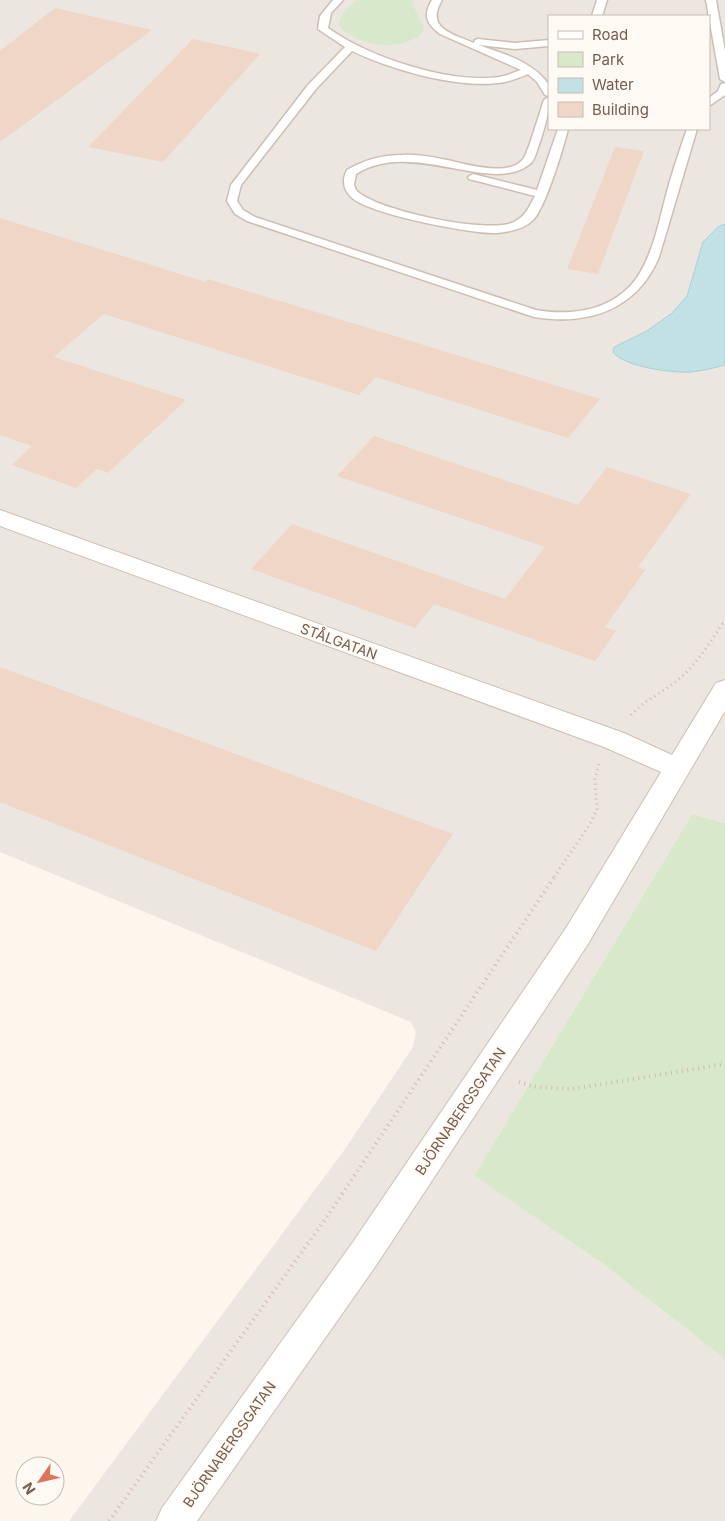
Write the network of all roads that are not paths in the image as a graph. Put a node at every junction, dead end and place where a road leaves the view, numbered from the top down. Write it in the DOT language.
graph roads {
  1 [pos="338,0"];
  2 [pos="437,0"];
  3 [pos="602,0"];
  4 [pos="711,0"];
  5 [pos="597,15"];
  6 [pos="459,40"];
  7 [pos="548,43"];
  8 [pos="350,48"];
  9 [pos="528,71"];
  10 [pos="725,78"];
  11 [pos="725,86"];
  12 [pos="548,91"];
  13 [pos="710,102"];
  14 [pos="548,103"];
  15 [pos="564,130"];
  16 [pos="692,130"];
  17 [pos="406,159"];
  18 [pos="541,194"];
  19 [pos="0,518"];
  20 [pos="725,689"];
  21 [pos="676,768"];
  22 [pos="175,1521"];
  1 -- 8 [label="lane"];
  2 -- 6 [label="lane"];
  3 -- 5 [label="lane"];
  4 -- 10 [label="lane"];
  6 -- 7 [label="lane"];
  6 -- 9 [label="lane"];
  8 -- 9 [label="lane"];
  8 -- 16 [label="lane"];
  9 -- 12 [label="lane"];
  11 -- 13 [label="lane"];
  14 -- 17 [label="lane"];
  15 -- 18 [label="lane"];
  17 -- 18 [label="lane"];
  17 -- 18 [label="lane"];
  19 -- 21 [label="street, STÅLGATAN"];
  20 -- 21 [label="street, BJÖRNABERGSGATAN"];
  21 -- 22 [label="street, BJÖRNABERGSGATAN"];
}
